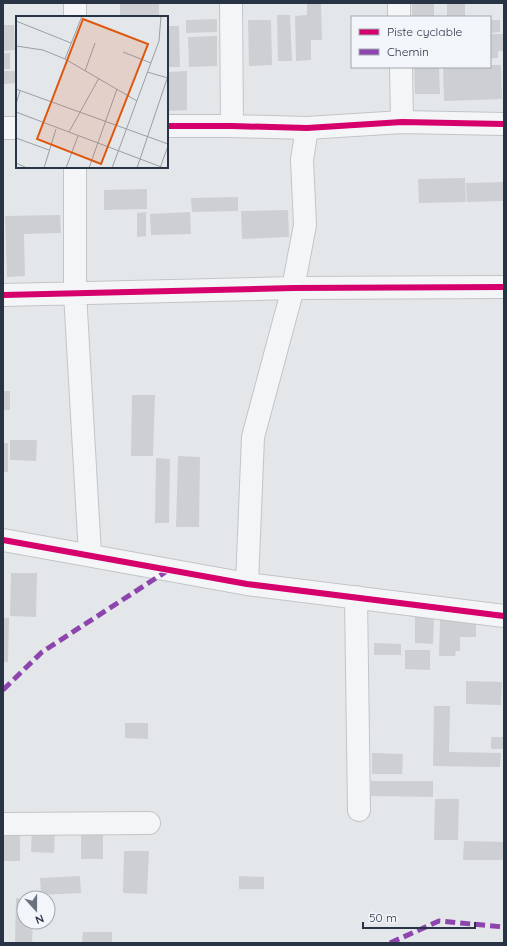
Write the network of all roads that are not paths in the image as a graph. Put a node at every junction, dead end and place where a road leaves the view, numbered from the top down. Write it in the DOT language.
graph roads {
  1 [pos="75,3"];
  2 [pos="231,3"];
  3 [pos="399,3"];
  4 [pos="75,16"];
  5 [pos="399,16"];
  6 [pos="401,68"];
  7 [pos="402,122"];
  8 [pos="504,124"];
  9 [pos="168,126"];
  10 [pos="232,126"];
  11 [pos="3,128"];
  12 [pos="16,128"];
  13 [pos="307,128"];
  14 [pos="75,168"];
  15 [pos="504,287"];
  16 [pos="293,288"];
  17 [pos="75,293"];
  18 [pos="3,295"];
  19 [pos="3,540"];
  20 [pos="90,556"];
  21 [pos="247,584"];
  22 [pos="356,597"];
  23 [pos="504,616"];
  24 [pos="359,810"];
  25 [pos="149,823"];
  26 [pos="3,824"];
  1 -- 4 [label="street"];
  2 -- 10 [label="street"];
  3 -- 5 [label="street"];
  6 -- 7 [label="street"];
  7 -- 8 [label="street"];
  7 -- 13 [label="street"];
  9 -- 10 [label="street"];
  10 -- 13 [label="street"];
  11 -- 12 [label="street"];
  13 -- 16 [label="street"];
  14 -- 17 [label="street"];
  15 -- 16 [label="street"];
  16 -- 17 [label="street"];
  16 -- 21 [label="street"];
  17 -- 18 [label="street"];
  17 -- 20 [label="street"];
  19 -- 20 [label="street"];
  20 -- 21 [label="street"];
  21 -- 22 [label="street"];
  22 -- 23 [label="street"];
  22 -- 24 [label="street"];
  25 -- 26 [label="street"];
}
